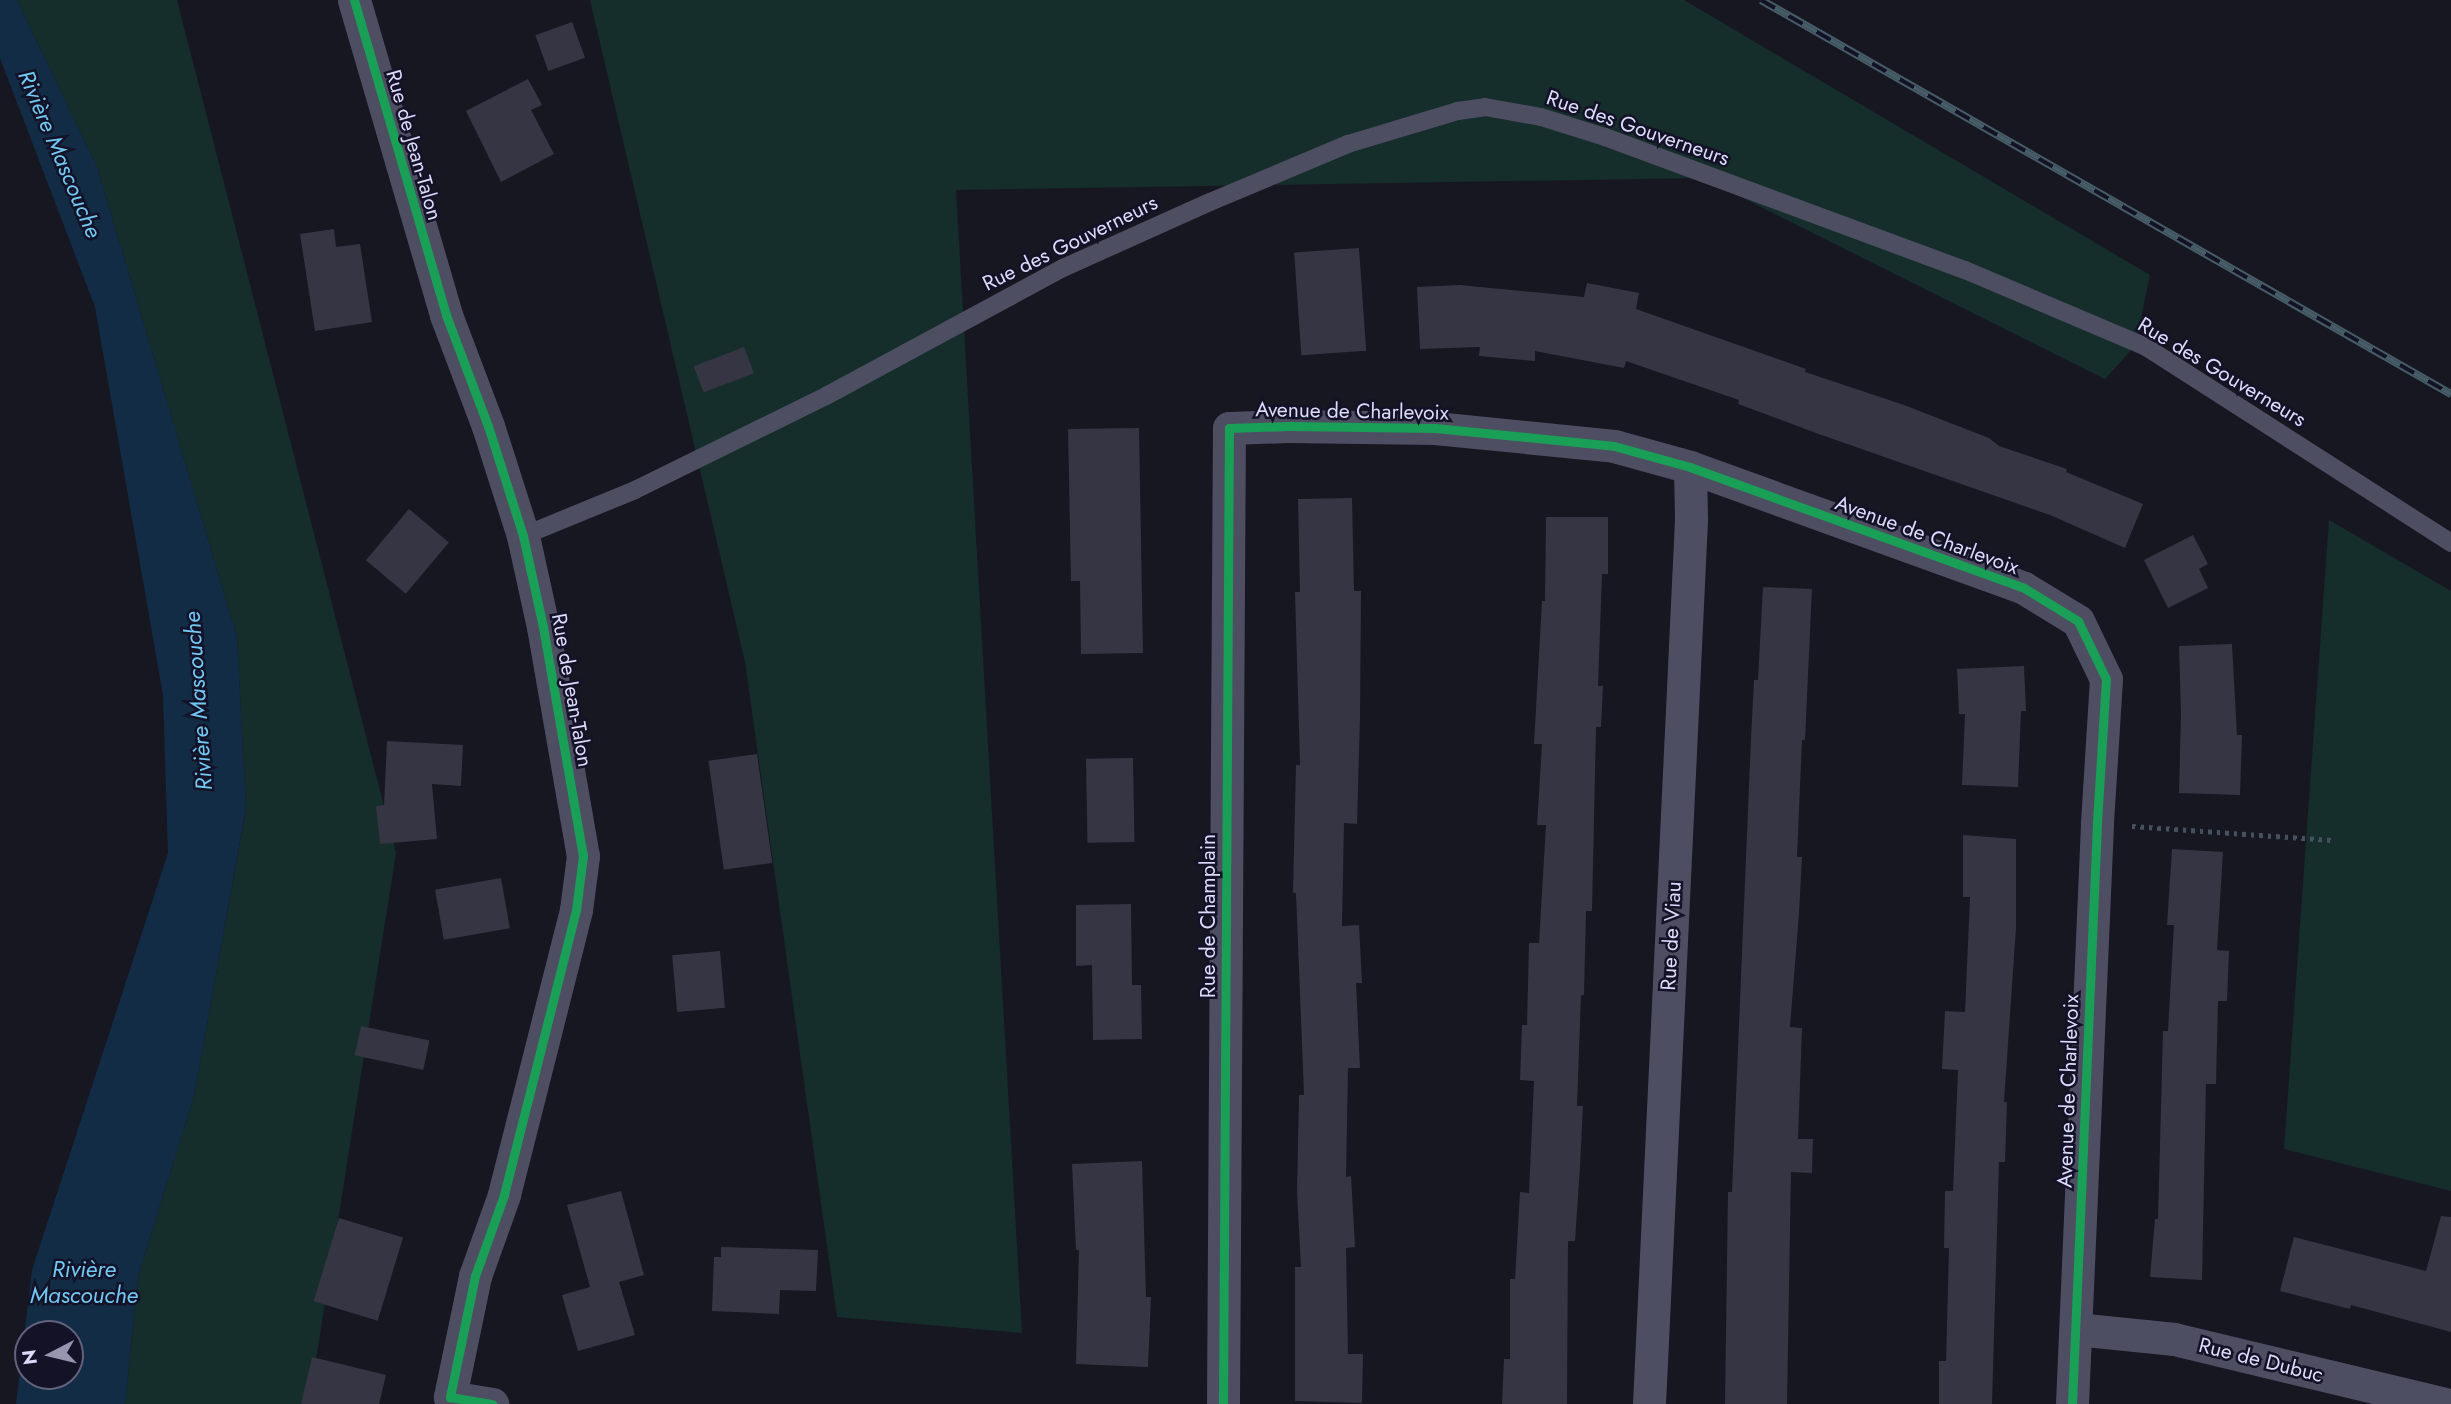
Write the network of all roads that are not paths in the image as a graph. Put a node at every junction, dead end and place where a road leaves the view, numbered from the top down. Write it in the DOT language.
graph roads {
  1 [pos="354,0"];
  2 [pos="1229,428"];
  3 [pos="1690,467"];
  4 [pos="523,536"];
  5 [pos="2451,543"];
  6 [pos="2076,1329"];
  7 [pos="492,1404"];
  8 [pos="1223,1404"];
  9 [pos="1649,1404"];
  10 [pos="2072,1404"];
  11 [pos="2444,1404"];
  1 -- 4 [label="street, Rue de Jean-Talon"];
  2 -- 3 [label="street, Avenue de Charlevoix"];
  2 -- 8 [label="street, Rue de Champlain"];
  3 -- 6 [label="street, Avenue de Charlevoix"];
  3 -- 9 [label="street, Rue de Viau"];
  4 -- 5 [label="lane, Rue des Gouverneurs"];
  4 -- 7 [label="street, Rue de Jean-Talon"];
  6 -- 10 [label="street, Avenue de Charlevoix"];
  6 -- 11 [label="street, Rue de Dubuc"];
}
